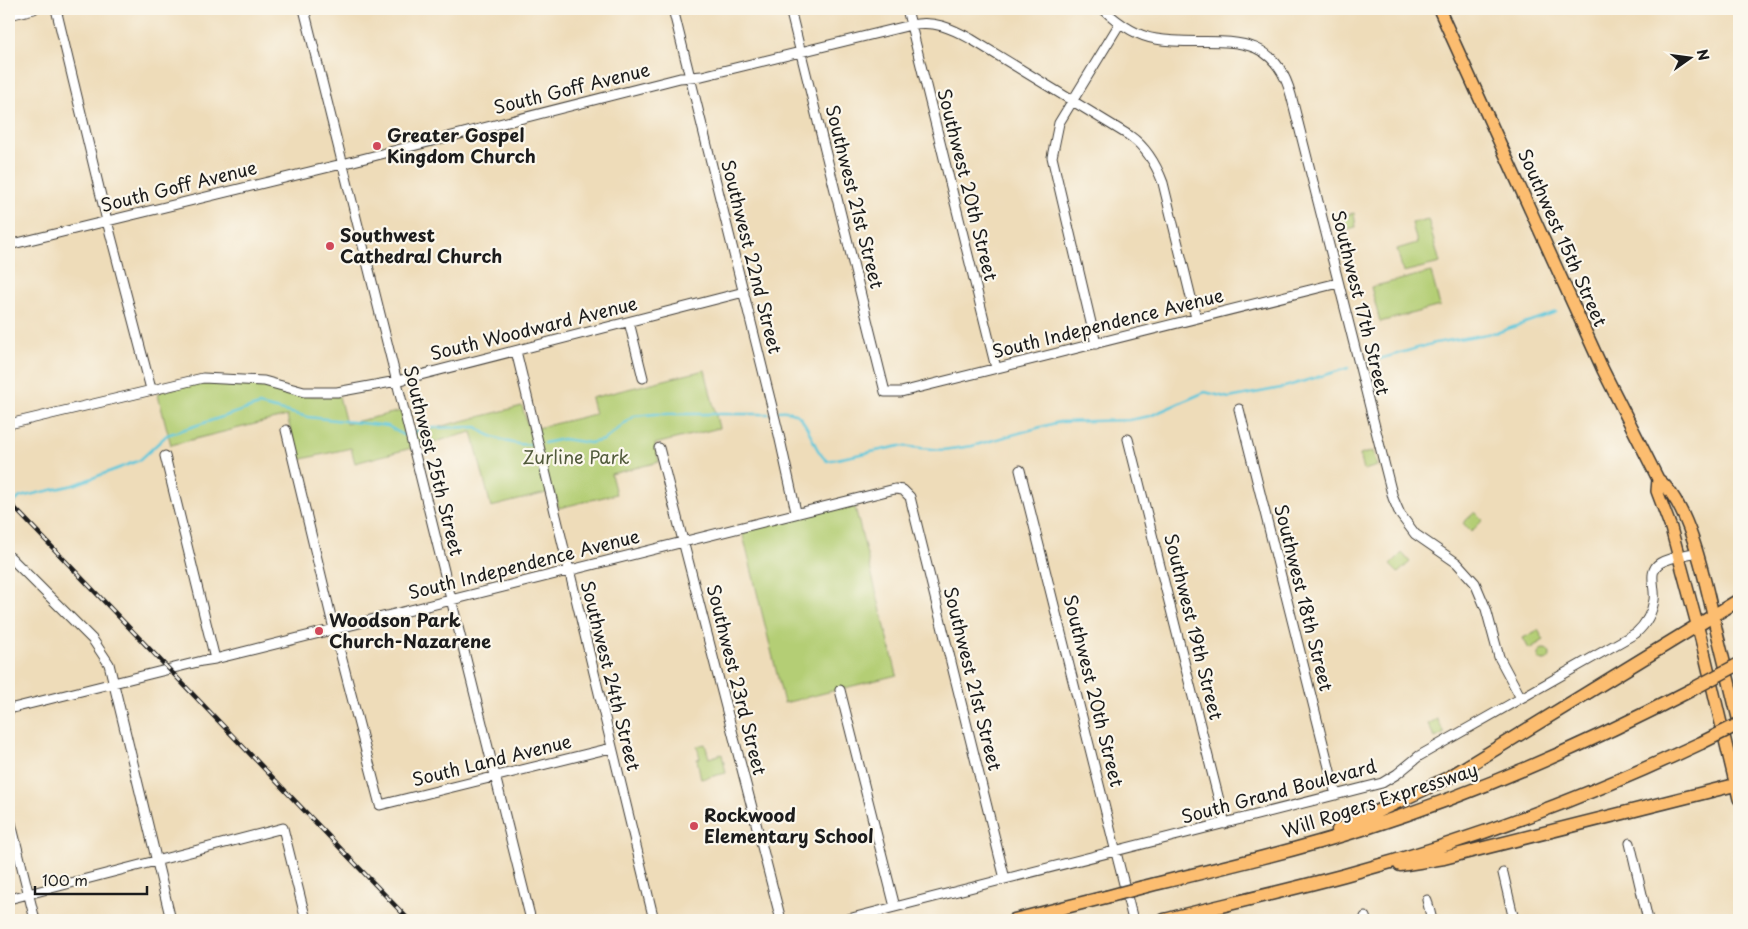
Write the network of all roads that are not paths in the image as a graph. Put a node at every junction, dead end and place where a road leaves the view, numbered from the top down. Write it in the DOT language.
graph roads {
  1 [pos="34,9"];
  2 [pos="56,9"];
  3 [pos="304,9"];
  4 [pos="673,9"];
  5 [pos="790,9"];
  6 [pos="907,9"];
  7 [pos="1103,9"];
  8 [pos="1438,9"];
  9 [pos="9,15"];
  10 [pos="1120,23"];
  11 [pos="911,25"];
  12 [pos="801,52"];
  13 [pos="690,77"];
  14 [pos="1072,100"];
  15 [pos="342,164"];
  16 [pos="107,221"];
  17 [pos="9,246"];
  18 [pos="1338,283"];
  19 [pos="744,292"];
  20 [pos="1196,318"];
  21 [pos="629,322"];
  22 [pos="1096,344"];
  23 [pos="516,351"];
  24 [pos="996,368"];
  25 [pos="643,378"];
  26 [pos="397,381"];
  27 [pos="151,389"];
  28 [pos="885,392"];
  29 [pos="1239,409"];
  30 [pos="9,424"];
  31 [pos="286,430"];
  32 [pos="1128,439"];
  33 [pos="659,448"];
  34 [pos="165,456"];
  35 [pos="1020,470"];
  36 [pos="1658,479"];
  37 [pos="903,490"];
  38 [pos="796,512"];
  39 [pos="684,541"];
  40 [pos="1697,552"];
  41 [pos="10,557"];
  42 [pos="1679,557"];
  43 [pos="568,572"];
  44 [pos="1739,600"];
  45 [pos="452,602"];
  46 [pos="1714,615"];
  47 [pos="1697,625"];
  48 [pos="334,629"];
  49 [pos="216,659"];
  50 [pos="1739,664"];
  51 [pos="113,684"];
  52 [pos="840,690"];
  53 [pos="1521,698"];
  54 [pos="9,710"];
  55 [pos="1739,723"];
  56 [pos="611,748"];
  57 [pos="495,776"];
  58 [pos="1738,785"];
  59 [pos="1336,795"];
  60 [pos="1739,799"];
  61 [pos="9,815"];
  62 [pos="1226,824"];
  63 [pos="1630,843"];
  64 [pos="1295,849"];
  65 [pos="1116,851"];
  66 [pos="156,860"];
  67 [pos="1503,872"];
  68 [pos="1346,874"];
  69 [pos="1005,879"];
  70 [pos="28,894"];
  71 [pos="9,899"];
  72 [pos="1427,900"];
  73 [pos="895,907"];
  74 [pos="35,920"];
  75 [pos="171,920"];
  76 [pos="306,920"];
  77 [pos="531,920"];
  78 [pos="654,920"];
  79 [pos="781,920"];
  80 [pos="844,920"];
  81 [pos="1014,920"];
  82 [pos="1133,920"];
  83 [pos="1164,920"];
  84 [pos="1432,920"];
  85 [pos="1514,920"];
  86 [pos="1648,920"];
  1 -- 9 [label="street"];
  2 -- 16 [label="street"];
  3 -- 15 [label="street, Southwest 25th Street"];
  4 -- 13 [label="street, Southwest 22nd Street"];
  5 -- 12 [label="street, Southwest 21st Street"];
  6 -- 11 [label="street, Southwest 20th Street"];
  7 -- 10 [label="street, Southwest 17th Street"];
  8 -- 36 [label="main road, Southwest 15th Street"];
  10 -- 14 [label="street"];
  10 -- 18 [label="street, Southwest 17th Street"];
  11 -- 12 [label="street, South Goff Avenue"];
  11 -- 14 [label="street"];
  11 -- 24 [label="street, Southwest 20th Street"];
  12 -- 13 [label="street, South Goff Avenue"];
  12 -- 28 [label="street, Southwest 21st Street"];
  13 -- 15 [label="street, South Goff Avenue"];
  13 -- 19 [label="street, Southwest 22nd Street"];
  14 -- 20 [label="street"];
  14 -- 22 [label="street"];
  15 -- 16 [label="street, South Goff Avenue"];
  15 -- 26 [label="street, Southwest 25th Street"];
  16 -- 17 [label="street, South Goff Avenue"];
  16 -- 27 [label="street"];
  18 -- 20 [label="street, South Independence Avenue"];
  18 -- 53 [label="street, Southwest 17th Street"];
  19 -- 21 [label="street, South Woodward Avenue"];
  19 -- 38 [label="street, Southwest 22nd Street"];
  20 -- 22 [label="street, South Independence Avenue"];
  21 -- 23 [label="street, South Woodward Avenue"];
  21 -- 25 [label="street"];
  22 -- 24 [label="street, South Independence Avenue"];
  23 -- 26 [label="street, South Woodward Avenue"];
  23 -- 43 [label="street, Southwest 24th Street"];
  24 -- 28 [label="street, South Independence Avenue"];
  26 -- 27 [label="street, South Woodward Avenue"];
  26 -- 45 [label="street, Southwest 25th Street"];
  27 -- 30 [label="street, South Woodward Avenue"];
  29 -- 59 [label="street, Southwest 18th Street"];
  31 -- 48 [label="street"];
  32 -- 62 [label="street, Southwest 19th Street"];
  33 -- 39 [label="street, Southwest 23rd Street"];
  34 -- 49 [label="street"];
  35 -- 65 [label="street, Southwest 20th Street"];
  36 -- 40 [label="main road, Southwest 15th Street"];
  36 -- 42 [label="main road, Southwest 15th Street"];
  37 -- 38 [label="street, South Independence Avenue"];
  37 -- 69 [label="street, Southwest 21st Street"];
  38 -- 39 [label="street, South Independence Avenue"];
  39 -- 43 [label="street, South Independence Avenue"];
  39 -- 79 [label="street, Southwest 23rd Street"];
  40 -- 42 [label="street, South Grand Boulevard"];
  40 -- 46 [label="main road, Southwest 15th Street"];
  41 -- 51 [label="street"];
  42 -- 47 [label="main road, Southwest 15th Street"];
  42 -- 53 [label="street, South Grand Boulevard"];
  43 -- 45 [label="street, South Independence Avenue"];
  43 -- 56 [label="street, Southwest 24th Street"];
  44 -- 46 [label="highway"];
  45 -- 48 [label="street, South Independence Avenue"];
  45 -- 57 [label="street, Southwest 25th Street"];
  46 -- 47 [label="highway"];
  46 -- 55 [label="main road, Southwest 15th Street"];
  47 -- 58 [label="main road, Southwest 15th Street"];
  47 -- 64 [label="highway"];
  48 -- 49 [label="street, South Independence Avenue"];
  48 -- 57 [label="street, South Land Avenue"];
  49 -- 51 [label="street, South Independence Avenue"];
  50 -- 64 [label="highway, Will Rogers Expressway, bridge"];
  51 -- 54 [label="street, South Independence Avenue"];
  51 -- 66 [label="street"];
  52 -- 73 [label="street"];
  53 -- 59 [label="street, South Grand Boulevard"];
  55 -- 68 [label="highway, bridge"];
  56 -- 57 [label="street, South Land Avenue"];
  56 -- 78 [label="street, Southwest 24th Street"];
  57 -- 77 [label="street, Southwest 25th Street"];
  58 -- 60 [label="main road, Southwest 15th Street"];
  58 -- 68 [label="highway"];
  59 -- 62 [label="street, South Grand Boulevard"];
  61 -- 70 [label="street"];
  62 -- 65 [label="street, South Grand Boulevard"];
  63 -- 86 [label="street"];
  64 -- 81 [label="highway, Will Rogers Expressway, bridge"];
  65 -- 69 [label="street, South Grand Boulevard"];
  65 -- 82 [label="street, Southwest 20th Street"];
  66 -- 70 [label="street"];
  66 -- 75 [label="street"];
  66 -- 76 [label="street"];
  67 -- 85 [label="street"];
  68 -- 83 [label="highway"];
  69 -- 73 [label="street, South Grand Boulevard"];
  70 -- 71 [label="street"];
  70 -- 74 [label="street"];
  72 -- 84 [label="street"];
  73 -- 80 [label="street, South Grand Boulevard"];
}
